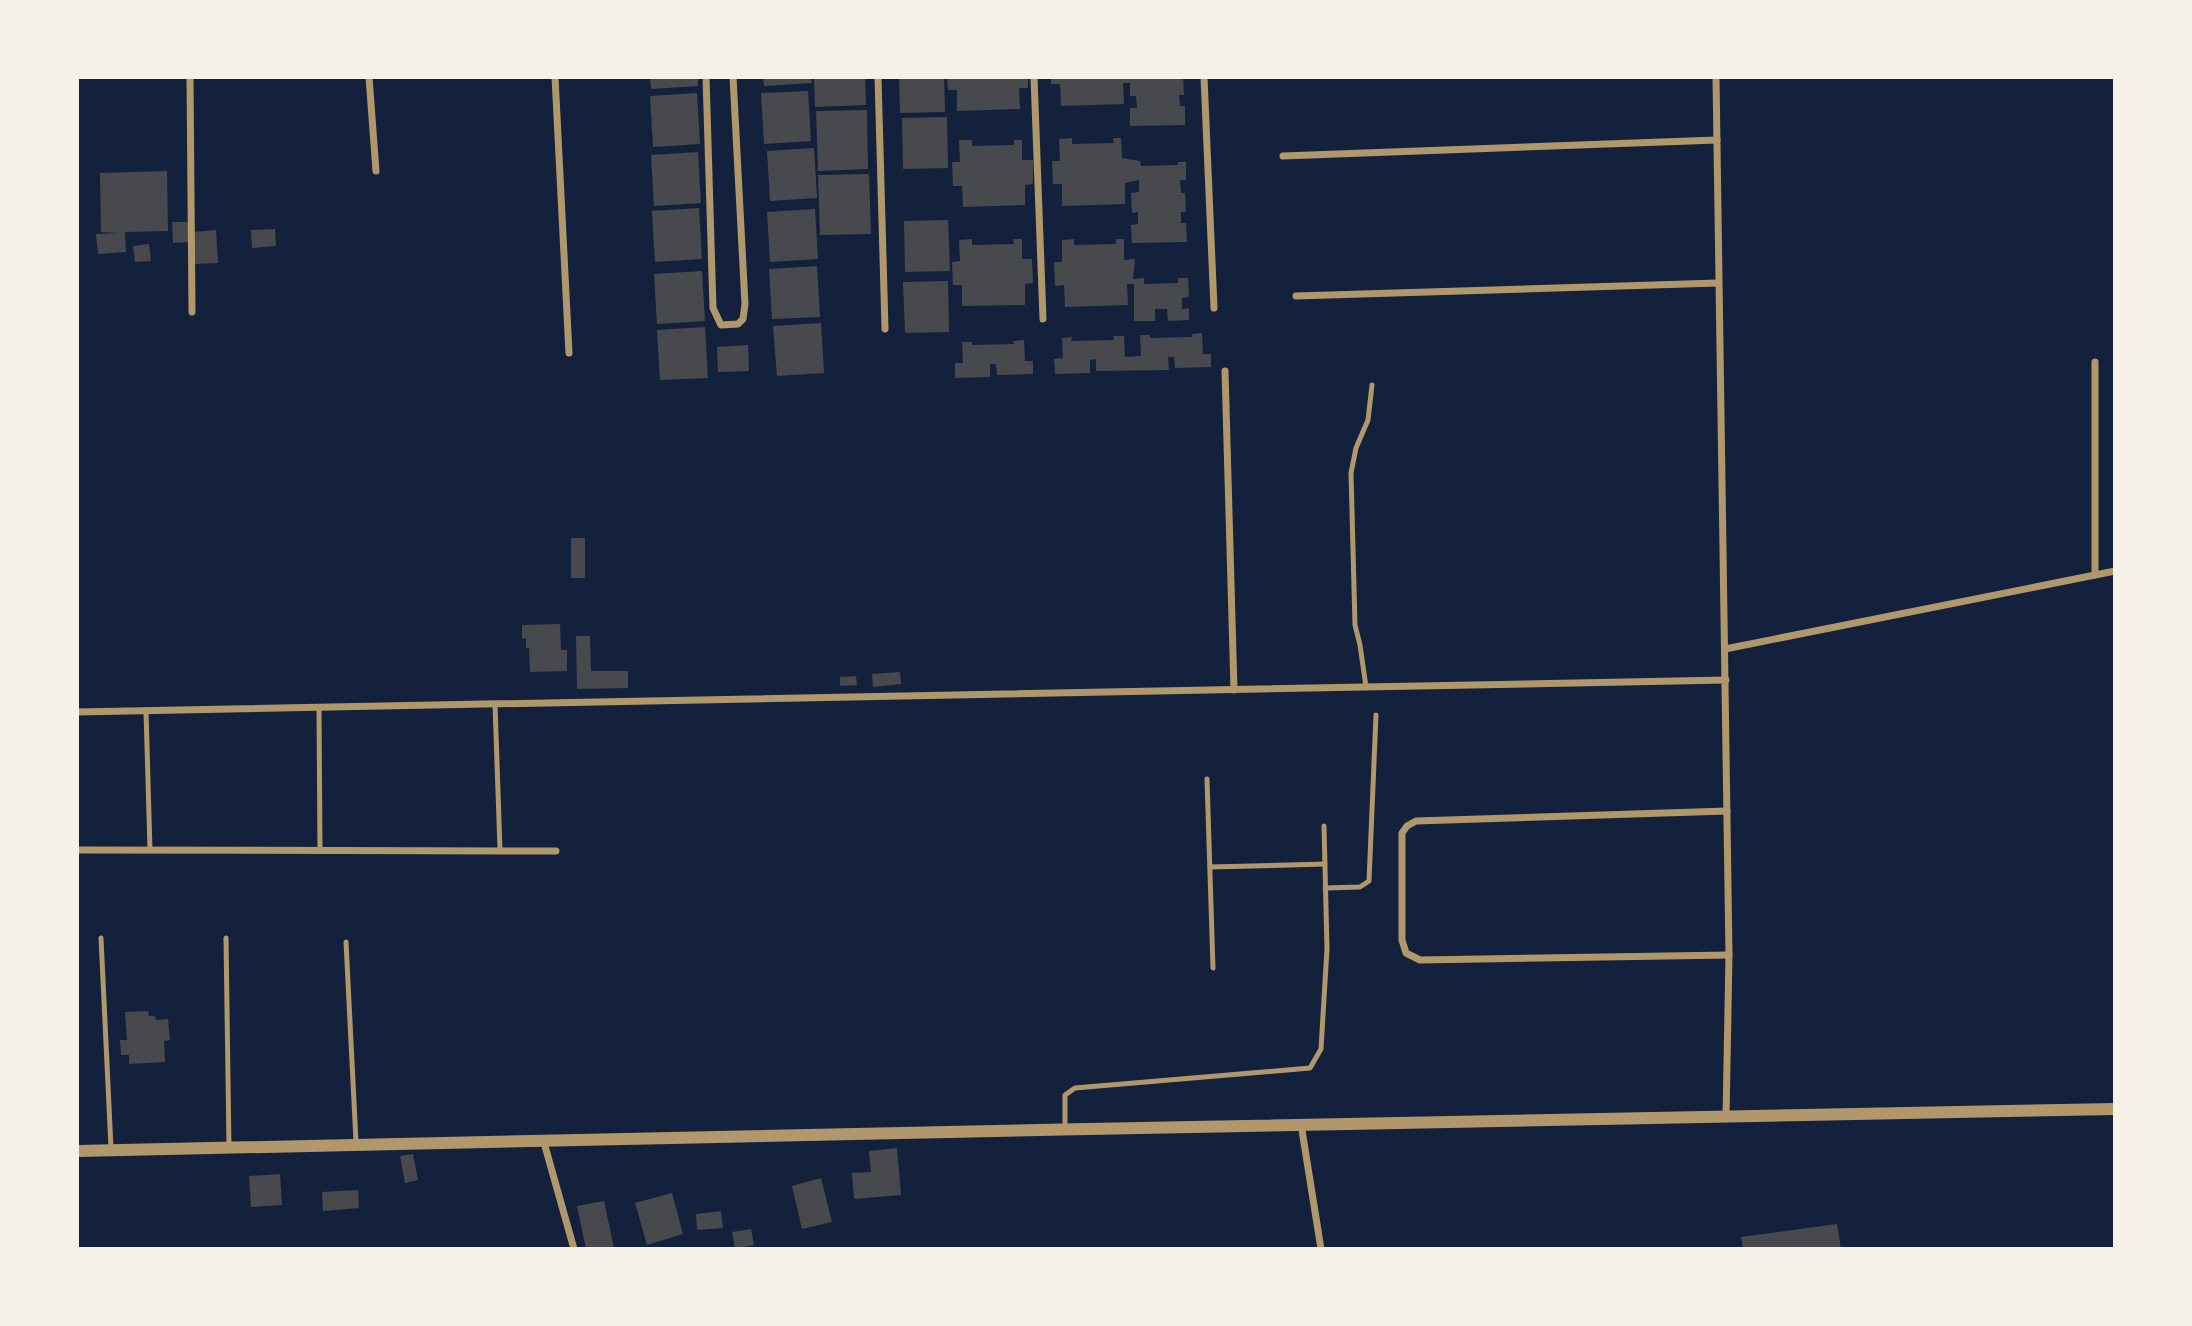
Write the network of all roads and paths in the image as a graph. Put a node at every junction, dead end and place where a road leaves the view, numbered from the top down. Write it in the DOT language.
graph roads {
  1 [pos="190,77"];
  2 [pos="369,77"];
  3 [pos="555,77"];
  4 [pos="706,77"];
  5 [pos="733,77"];
  6 [pos="878,77"];
  7 [pos="1034,77"];
  8 [pos="1204,77"];
  9 [pos="1716,77"];
  10 [pos="1717,140"];
  11 [pos="1283,156"];
  12 [pos="376,171"];
  13 [pos="1718,283"];
  14 [pos="1296,296"];
  15 [pos="1214,307"];
  16 [pos="192,312"];
  17 [pos="1043,319"];
  18 [pos="885,329"];
  19 [pos="569,353"];
  20 [pos="2095,362"];
  21 [pos="1226,371"];
  22 [pos="1372,385"];
  23 [pos="2115,571"];
  24 [pos="2095,575"];
  25 [pos="1725,649"];
  26 [pos="1726,680"];
  27 [pos="1366,687"];
  28 [pos="1234,690"];
  29 [pos="495,704"];
  30 [pos="319,707"];
  31 [pos="146,711"];
  32 [pos="77,712"];
  33 [pos="1376,715"];
  34 [pos="1207,779"];
  35 [pos="1727,811"];
  36 [pos="1324,826"];
  37 [pos="77,850"];
  38 [pos="150,850"];
  39 [pos="320,850"];
  40 [pos="500,850"];
  41 [pos="556,850"];
  42 [pos="1325,864"];
  43 [pos="1210,867"];
  44 [pos="1325,888"];
  45 [pos="101,938"];
  46 [pos="226,938"];
  47 [pos="346,942"];
  48 [pos="1729,955"];
  49 [pos="1213,968"];
  50 [pos="2115,1109"];
  51 [pos="1726,1118"];
  52 [pos="1301,1123"];
  53 [pos="1065,1128"];
  54 [pos="543,1138"];
  55 [pos="356,1143"];
  56 [pos="229,1147"];
  57 [pos="111,1150"];
  58 [pos="77,1151"];
  59 [pos="575,1249"];
  60 [pos="1321,1249"];
  1 -- 16 [label="street"];
  2 -- 12 [label="street"];
  3 -- 19 [label="street"];
  4 -- 5 [label="street"];
  6 -- 18 [label="street"];
  7 -- 17 [label="street"];
  8 -- 15 [label="street"];
  9 -- 10 [label="street"];
  10 -- 11 [label="street"];
  10 -- 13 [label="street"];
  13 -- 14 [label="street"];
  13 -- 25 [label="street"];
  20 -- 24 [label="street"];
  21 -- 28 [label="street"];
  22 -- 27 [label="lane"];
  23 -- 24 [label="street"];
  24 -- 25 [label="street"];
  25 -- 26 [label="street"];
  26 -- 27 [label="street"];
  26 -- 35 [label="street"];
  27 -- 28 [label="street"];
  28 -- 29 [label="street"];
  29 -- 30 [label="street"];
  29 -- 40 [label="lane"];
  30 -- 31 [label="street"];
  30 -- 39 [label="lane"];
  31 -- 32 [label="street"];
  31 -- 38 [label="lane"];
  33 -- 44 [label="lane"];
  34 -- 43 [label="lane"];
  35 -- 48 [label="street"];
  35 -- 48 [label="street"];
  36 -- 42 [label="lane"];
  37 -- 38 [label="street"];
  38 -- 39 [label="street"];
  39 -- 40 [label="street"];
  40 -- 41 [label="street"];
  42 -- 43 [label="lane"];
  42 -- 44 [label="lane"];
  43 -- 49 [label="lane"];
  44 -- 53 [label="lane"];
  45 -- 57 [label="lane"];
  46 -- 56 [label="lane"];
  47 -- 55 [label="lane"];
  48 -- 51 [label="street"];
  50 -- 51 [label="street"];
  51 -- 52 [label="street"];
  52 -- 53 [label="street"];
  52 -- 60 [label="street"];
  53 -- 54 [label="street"];
  54 -- 55 [label="street"];
  54 -- 59 [label="street"];
  55 -- 56 [label="street"];
  56 -- 57 [label="street"];
  57 -- 58 [label="street"];
}
